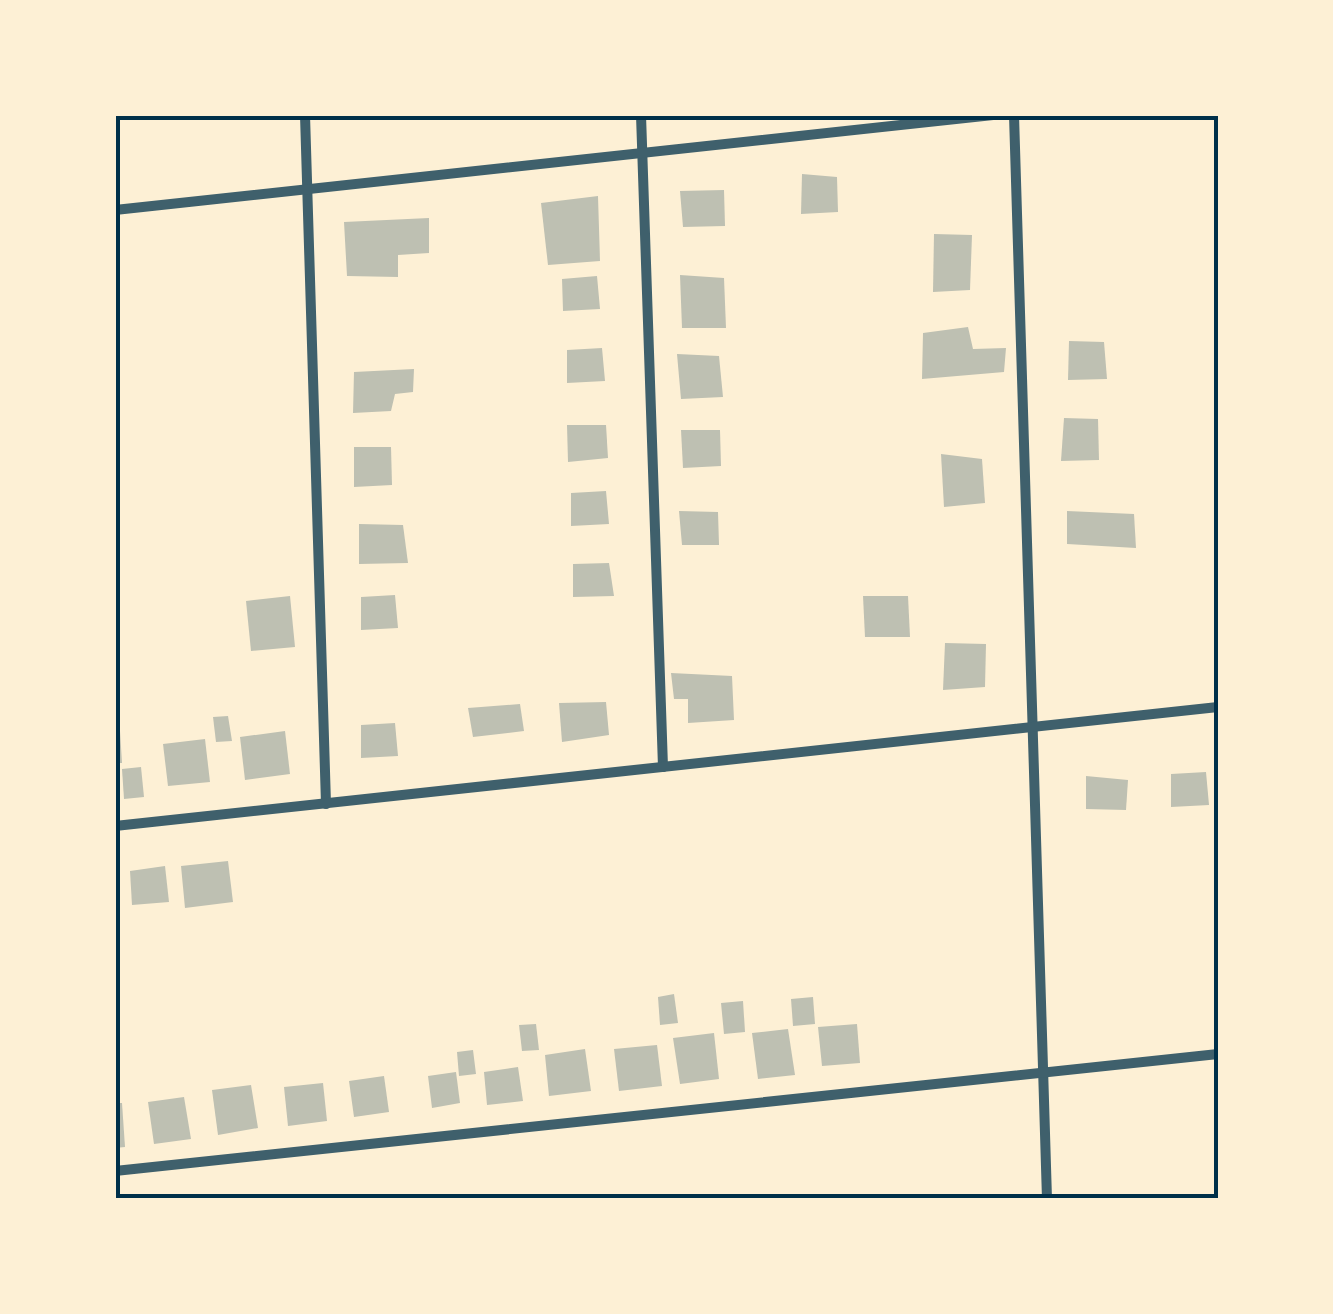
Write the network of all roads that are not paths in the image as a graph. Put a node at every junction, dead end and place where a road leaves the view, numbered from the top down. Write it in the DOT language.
graph roads {
  1 [pos="306,115"];
  2 [pos="641,115"];
  3 [pos="993,115"];
  4 [pos="1014,115"];
  5 [pos="642,153"];
  6 [pos="308,189"];
  7 [pos="115,210"];
  8 [pos="1218,707"];
  9 [pos="1032,727"];
  10 [pos="664,767"];
  11 [pos="326,804"];
  12 [pos="115,826"];
  13 [pos="1218,1054"];
  14 [pos="1042,1072"];
  15 [pos="115,1171"];
  16 [pos="1047,1199"];
  1 -- 6 [label="street"];
  2 -- 5 [label="street"];
  3 -- 5 [label="street"];
  4 -- 9 [label="street"];
  5 -- 6 [label="street"];
  5 -- 10 [label="street"];
  6 -- 7 [label="street"];
  6 -- 11 [label="street"];
  8 -- 9 [label="street"];
  9 -- 10 [label="street"];
  9 -- 14 [label="street"];
  10 -- 11 [label="street"];
  11 -- 12 [label="street"];
  13 -- 14 [label="street"];
  14 -- 15 [label="street"];
  14 -- 16 [label="street"];
}
